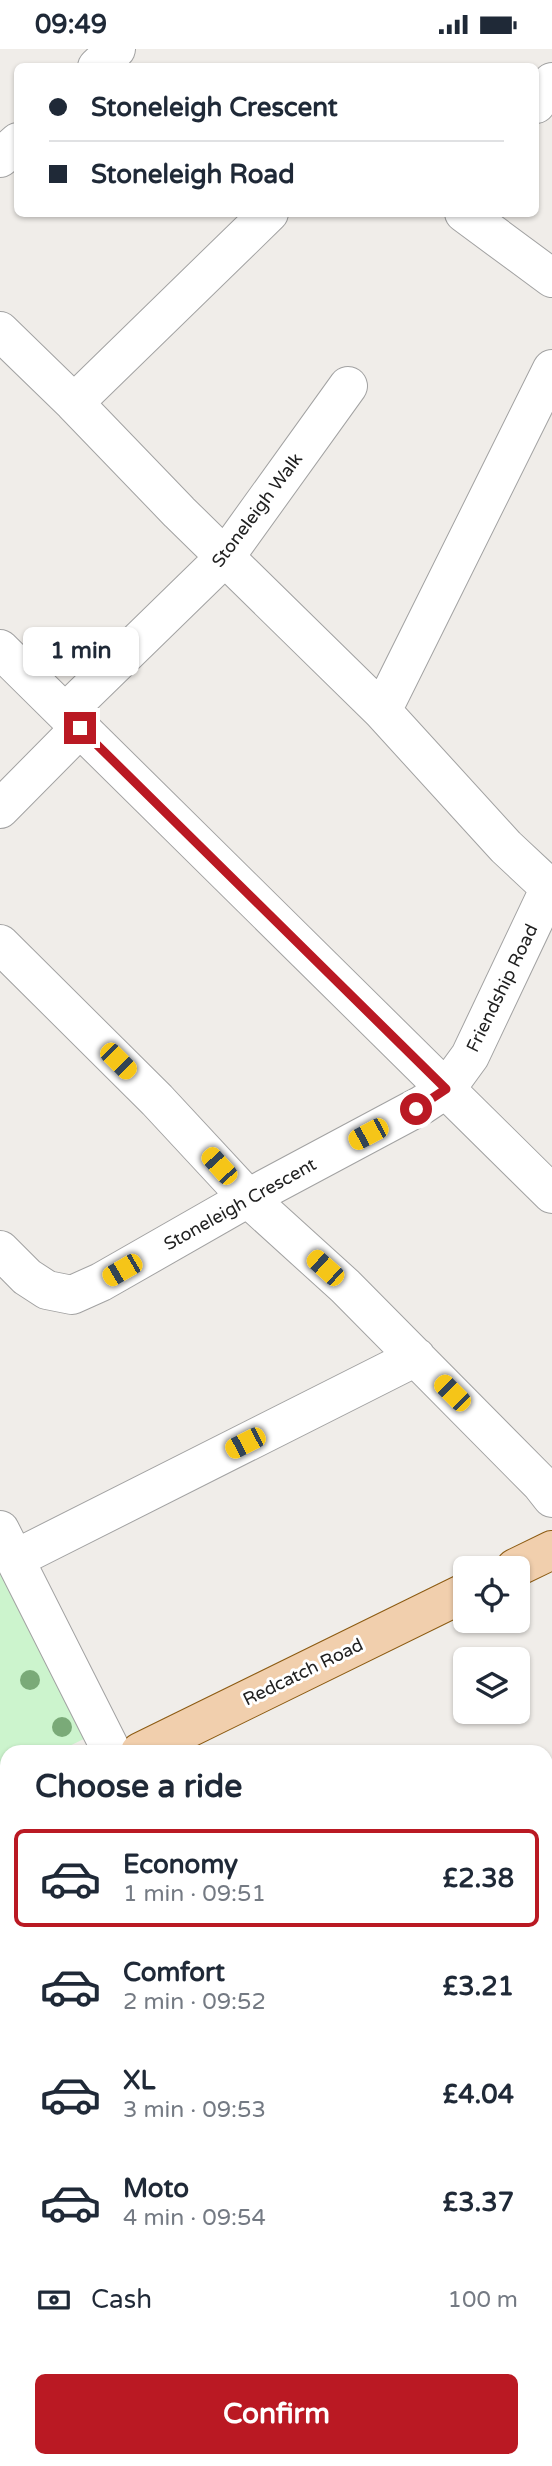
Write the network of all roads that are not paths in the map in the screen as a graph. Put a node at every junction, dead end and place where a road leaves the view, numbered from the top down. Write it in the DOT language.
graph roads {
  1 [pos="116,49"];
  2 [pos="101,63"];
  3 [pos="552,82"];
  4 [pos="539,100"];
  5 [pos="14,146"];
  6 [pos="0,158"];
  7 [pos="265,217"];
  8 [pos="469,217"];
  9 [pos="552,278"];
  10 [pos="0,331"];
  11 [pos="552,369"];
  12 [pos="348,386"];
  13 [pos="74,403"];
  14 [pos="225,557"];
  15 [pos="0,649"];
  16 [pos="382,711"];
  17 [pos="73,721"];
  18 [pos="0,809"];
  19 [pos="551,886"];
  20 [pos="0,944"];
  21 [pos="446,1089"];
  22 [pos="552,1194"];
  23 [pos="248,1198"];
  24 [pos="0,1250"];
  25 [pos="416,1357"];
  26 [pos="552,1498"];
  27 [pos="8,1544"];
  28 [pos="552,1550"];
  29 [pos="530,1561"];
  30 [pos="453,1598"];
  31 [pos="108,1745"];
  32 [pos="154,1745"];
  1 -- 2 [label="street"];
  3 -- 4 [label="street"];
  5 -- 6 [label="street"];
  7 -- 13 [label="street"];
  8 -- 9 [label="street"];
  10 -- 13 [label="street"];
  11 -- 16 [label="street"];
  12 -- 14 [label="street, Stoneleigh Walk"];
  13 -- 14 [label="street"];
  14 -- 16 [label="street"];
  14 -- 17 [label="street, Stoneleigh Walk"];
  15 -- 17 [label="street"];
  16 -- 19 [label="street"];
  17 -- 18 [label="street, Stoneleigh Walk"];
  17 -- 21 [label="street"];
  19 -- 21 [label="street, Friendship Road"];
  20 -- 23 [label="street"];
  21 -- 22 [label="street"];
  21 -- 23 [label="street, Stoneleigh Crescent"];
  23 -- 24 [label="street, Stoneleigh Crescent"];
  23 -- 25 [label="street"];
  25 -- 26 [label="street"];
  25 -- 27 [label="street"];
  27 -- 31 [label="street"];
  28 -- 29 [label="main road"];
  30 -- 32 [label="main road, Redcatch Road"];
}
